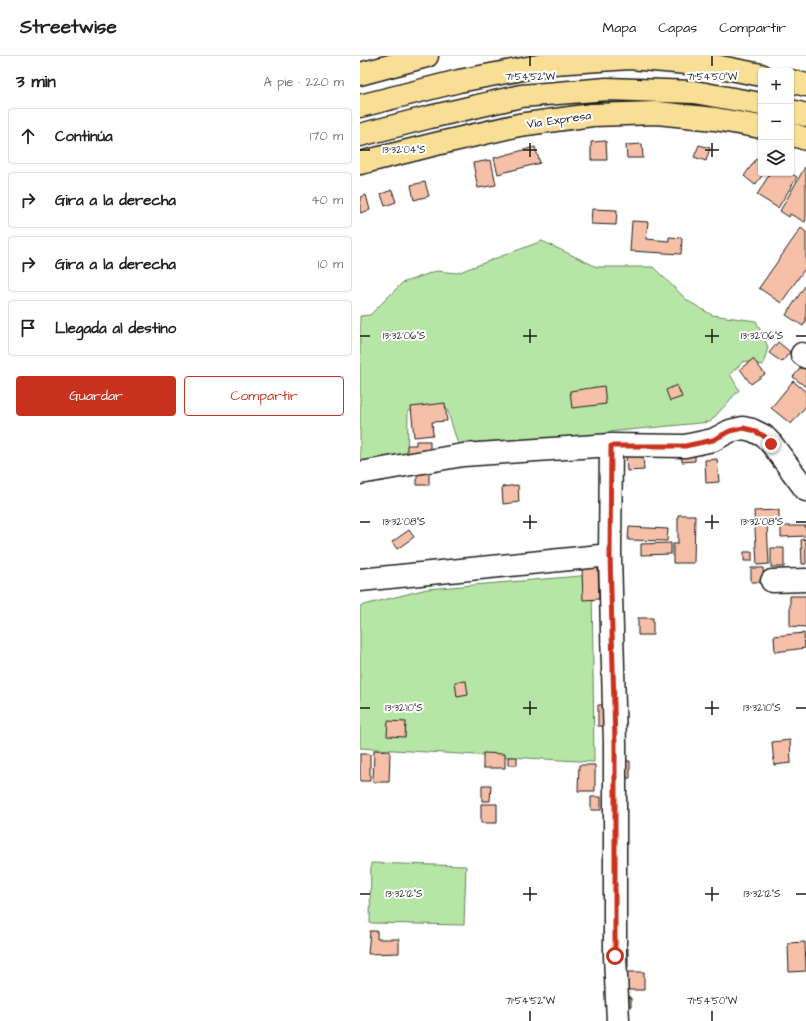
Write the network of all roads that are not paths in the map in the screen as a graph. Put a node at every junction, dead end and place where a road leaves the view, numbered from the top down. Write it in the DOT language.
graph roads {
  1 [pos="427,56"];
  2 [pos="360,74"];
  3 [pos="758,74"];
  4 [pos="794,82"];
  5 [pos="806,85"];
  6 [pos="758,103"];
  7 [pos="360,106"];
  8 [pos="794,112"];
  9 [pos="806,115"];
  10 [pos="758,126"];
  11 [pos="360,135"];
  12 [pos="794,135"];
  13 [pos="806,139"];
  14 [pos="360,163"];
  15 [pos="611,446"];
  16 [pos="360,473"];
  17 [pos="806,490"];
  18 [pos="610,555"];
  19 [pos="360,580"];
  20 [pos="806,580"];
  21 [pos="772,582"];
  22 [pos="618,1021"];
  1 -- 2 [label="main road"];
  3 -- 7 [label="main road"];
  4 -- 5 [label="main road"];
  6 -- 11 [label="main road, Vía Expresa"];
  8 -- 9 [label="main road"];
  10 -- 14 [label="main road, Vía Expresa"];
  12 -- 13 [label="main road"];
  15 -- 16 [label="street"];
  15 -- 17 [label="street"];
  15 -- 18 [label="street"];
  18 -- 19 [label="street"];
  18 -- 22 [label="street"];
  20 -- 21 [label="street"];
}
